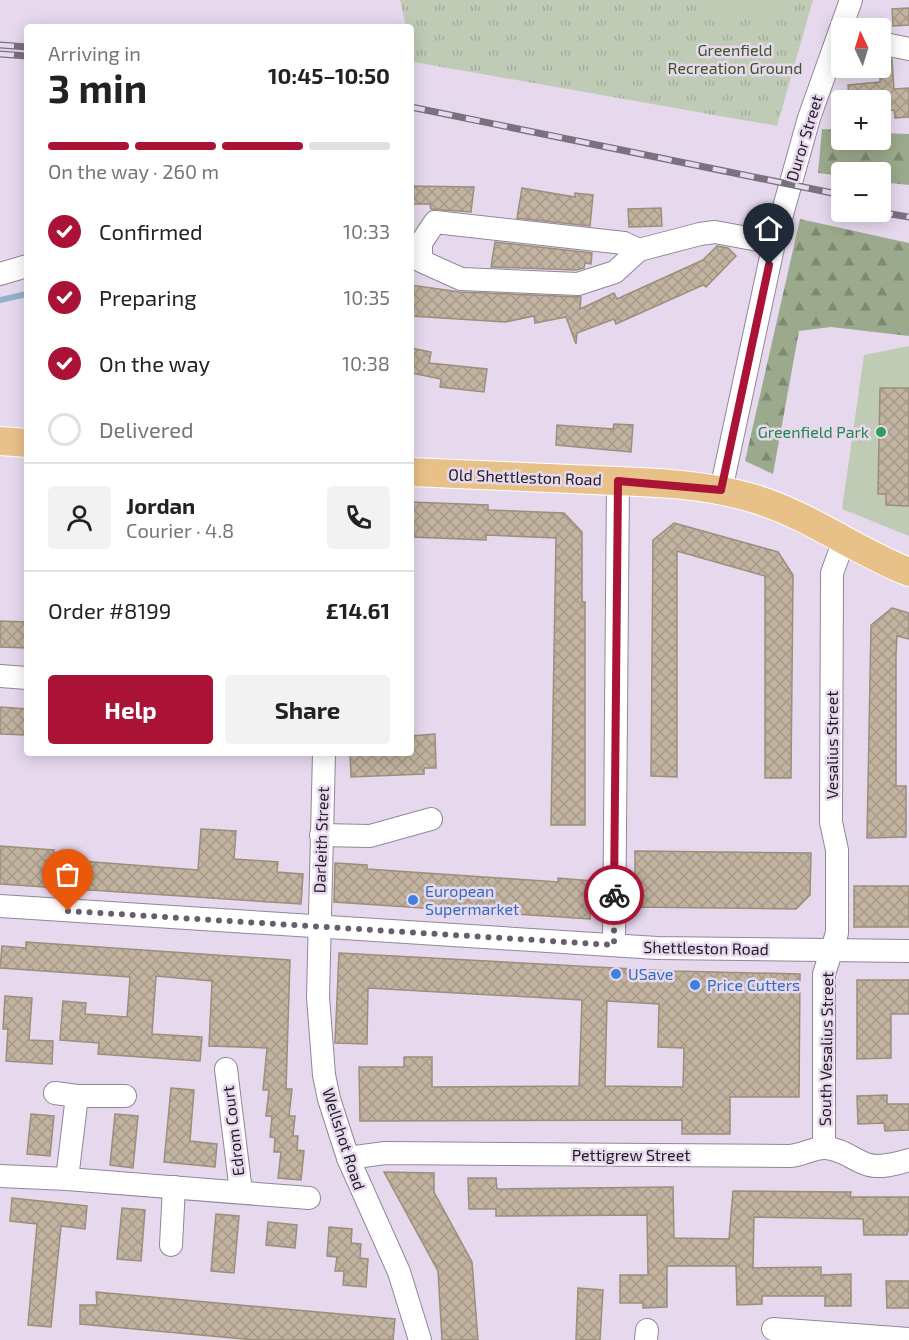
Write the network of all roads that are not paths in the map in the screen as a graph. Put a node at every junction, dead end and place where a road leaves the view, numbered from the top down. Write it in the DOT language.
graph roads {
  1 [pos="850,0"];
  2 [pos="845,18"];
  3 [pos="891,45"];
  4 [pos="909,48"];
  5 [pos="831,60"];
  6 [pos="774,243"];
  7 [pos="639,250"];
  8 [pos="24,267"];
  9 [pos="0,274"];
  10 [pos="0,441"];
  11 [pos="24,443"];
  12 [pos="414,472"];
  13 [pos="618,481"];
  14 [pos="721,490"];
  15 [pos="844,540"];
  16 [pos="909,572"];
  17 [pos="0,676"];
  18 [pos="24,678"];
  19 [pos="324,756"];
  20 [pos="431,819"];
  21 [pos="321,835"];
  22 [pos="0,906"];
  23 [pos="319,927"];
  24 [pos="614,945"];
  25 [pos="831,950"];
  26 [pos="909,951"];
  27 [pos="226,1069"];
  28 [pos="55,1093"];
  29 [pos="77,1096"];
  30 [pos="125,1096"];
  31 [pos="824,1148"];
  32 [pos="348,1158"];
  33 [pos="909,1160"];
  34 [pos="0,1176"];
  35 [pos="67,1179"];
  36 [pos="174,1187"];
  37 [pos="240,1192"];
  38 [pos="309,1198"];
  39 [pos="171,1245"];
  40 [pos="773,1329"];
  41 [pos="909,1339"];
  42 [pos="420,1340"];
  1 -- 2 [label="street, Duror Street"];
  3 -- 4 [label="street"];
  5 -- 6 [label="street, Duror Street"];
  6 -- 7 [label="street"];
  6 -- 14 [label="street, Duror Street"];
  7 -- 7 [label="street"];
  8 -- 9 [label="street"];
  10 -- 11 [label="main road"];
  12 -- 13 [label="main road, Old Shettleston Road"];
  13 -- 14 [label="main road, Old Shettleston Road"];
  13 -- 24 [label="street"];
  14 -- 15 [label="main road, Old Shettleston Road"];
  15 -- 16 [label="main road, Old Shettleston Road"];
  15 -- 25 [label="street, Vesalius Street"];
  17 -- 18 [label="street"];
  19 -- 21 [label="street, Darleith Street"];
  20 -- 21 [label="street"];
  21 -- 23 [label="street, Darleith Street"];
  22 -- 23 [label="street, Shettleston Road"];
  23 -- 24 [label="street, Shettleston Road"];
  23 -- 32 [label="street, Wellshot Road"];
  24 -- 25 [label="street, Shettleston Road"];
  25 -- 26 [label="street, Shettleston Road"];
  25 -- 31 [label="street, South Vesalius Street"];
  27 -- 37 [label="street, Edrom Court"];
  28 -- 29 [label="street"];
  29 -- 30 [label="street"];
  29 -- 35 [label="street"];
  31 -- 32 [label="street, Pettigrew Street"];
  31 -- 33 [label="street"];
  32 -- 42 [label="street, Wellshot Road"];
  34 -- 35 [label="street, Edrom Court"];
  35 -- 36 [label="street, Edrom Court"];
  36 -- 37 [label="street, Edrom Court"];
  36 -- 39 [label="street"];
  37 -- 38 [label="street, Edrom Court"];
  40 -- 41 [label="street"];
}
